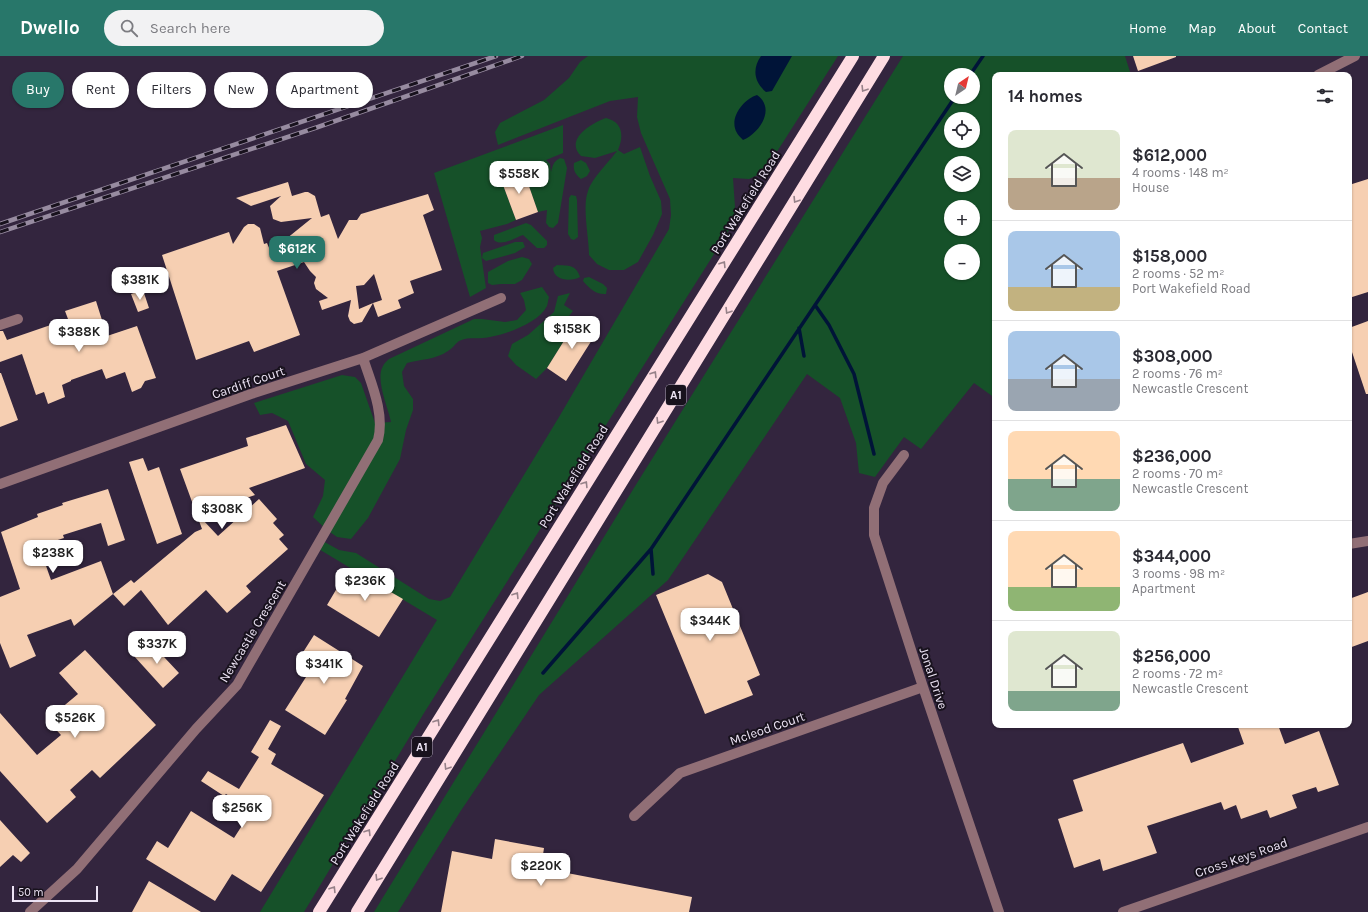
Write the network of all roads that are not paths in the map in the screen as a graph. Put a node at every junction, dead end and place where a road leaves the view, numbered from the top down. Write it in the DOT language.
graph roads {
  1 [pos="853,56"];
  2 [pos="884,56"];
  3 [pos="1355,56"];
  4 [pos="1324,72"];
  5 [pos="501,298"];
  6 [pos="18,319"];
  7 [pos="0,325"];
  8 [pos="363,358"];
  9 [pos="904,456"];
  10 [pos="0,484"];
  11 [pos="1368,541"];
  12 [pos="1352,544"];
  13 [pos="923,687"];
  14 [pos="634,816"];
  15 [pos="1368,827"];
  16 [pos="30,912"];
  17 [pos="319,912"];
  18 [pos="357,912"];
  19 [pos="999,912"];
  20 [pos="1123,912"];
  17 -- 1 [label="highway, Port Wakefield Road / A1, one-way"];
  2 -- 18 [label="highway, A1, one-way"];
  3 -- 4 [label="street"];
  5 -- 8 [label="street, Cardiff Court"];
  6 -- 7 [label="street"];
  8 -- 10 [label="street, Cardiff Court"];
  8 -- 16 [label="street, Newcastle Crescent"];
  9 -- 13 [label="street, Jonal Drive"];
  11 -- 12 [label="street"];
  13 -- 14 [label="street, Mcleod Court"];
  13 -- 19 [label="street, Jonal Drive"];
  15 -- 20 [label="street, Cross Keys Road"];
}
